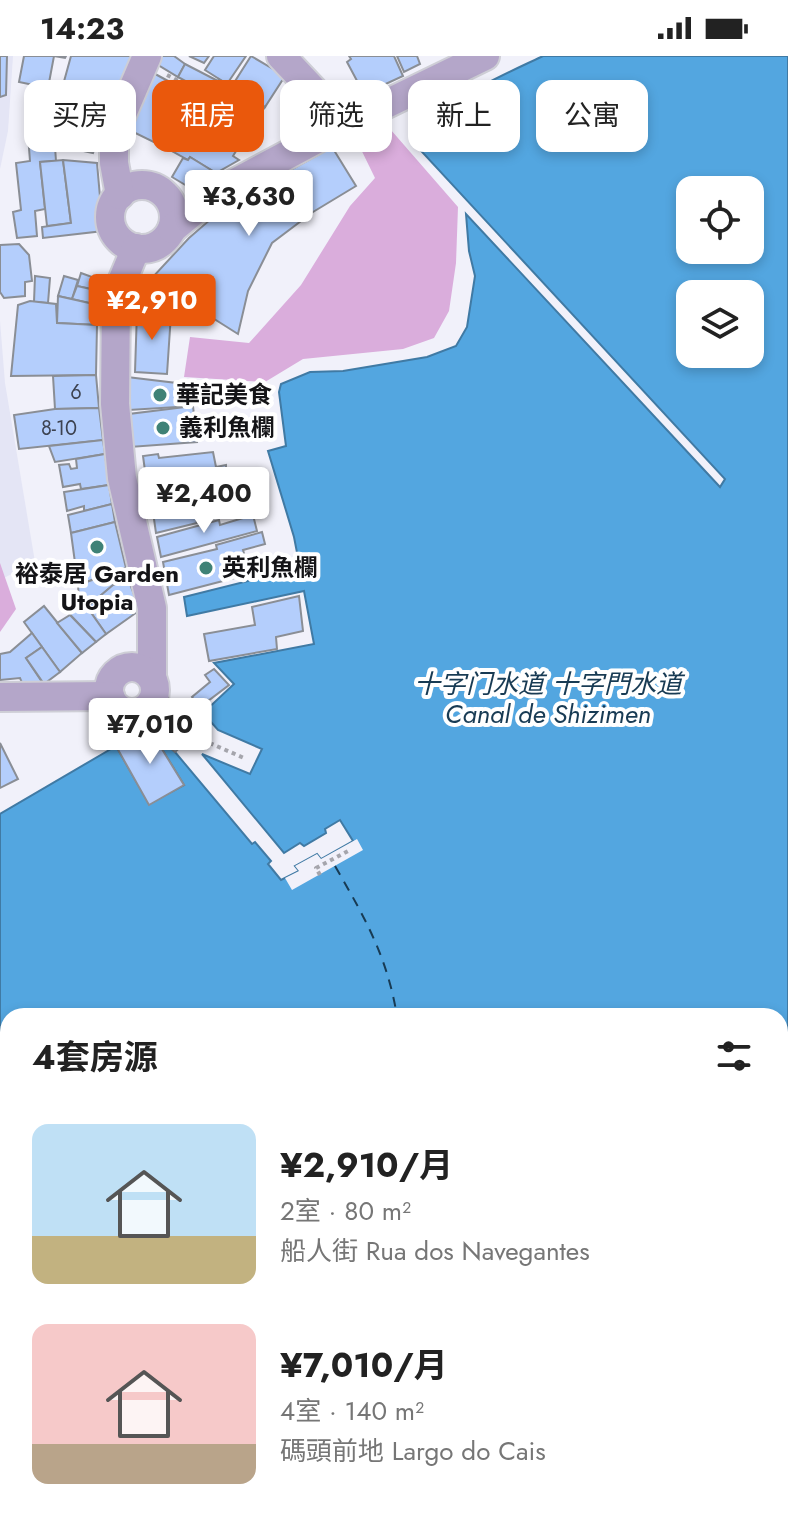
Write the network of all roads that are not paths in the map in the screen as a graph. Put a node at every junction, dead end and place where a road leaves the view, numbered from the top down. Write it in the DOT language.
graph roads {
  1 [pos="281,56"];
  2 [pos="485,56"];
  3 [pos="145,59"];
  4 [pos="304,80"];
  5 [pos="392,101"];
  6 [pos="293,152"];
  7 [pos="120,195"];
  8 [pos="172,229"];
  9 [pos="136,248"];
  10 [pos="0,697"];
  1 -- 4 [label="street"];
  2 -- 5 [label="street"];
  3 -- 7 [label="street"];
  6 -- 8 [label="street"];
  7 -- 8 [label="street"];
  7 -- 9 [label="street"];
  8 -- 9 [label="street"];
  9 -- 10 [label="street"];
}
